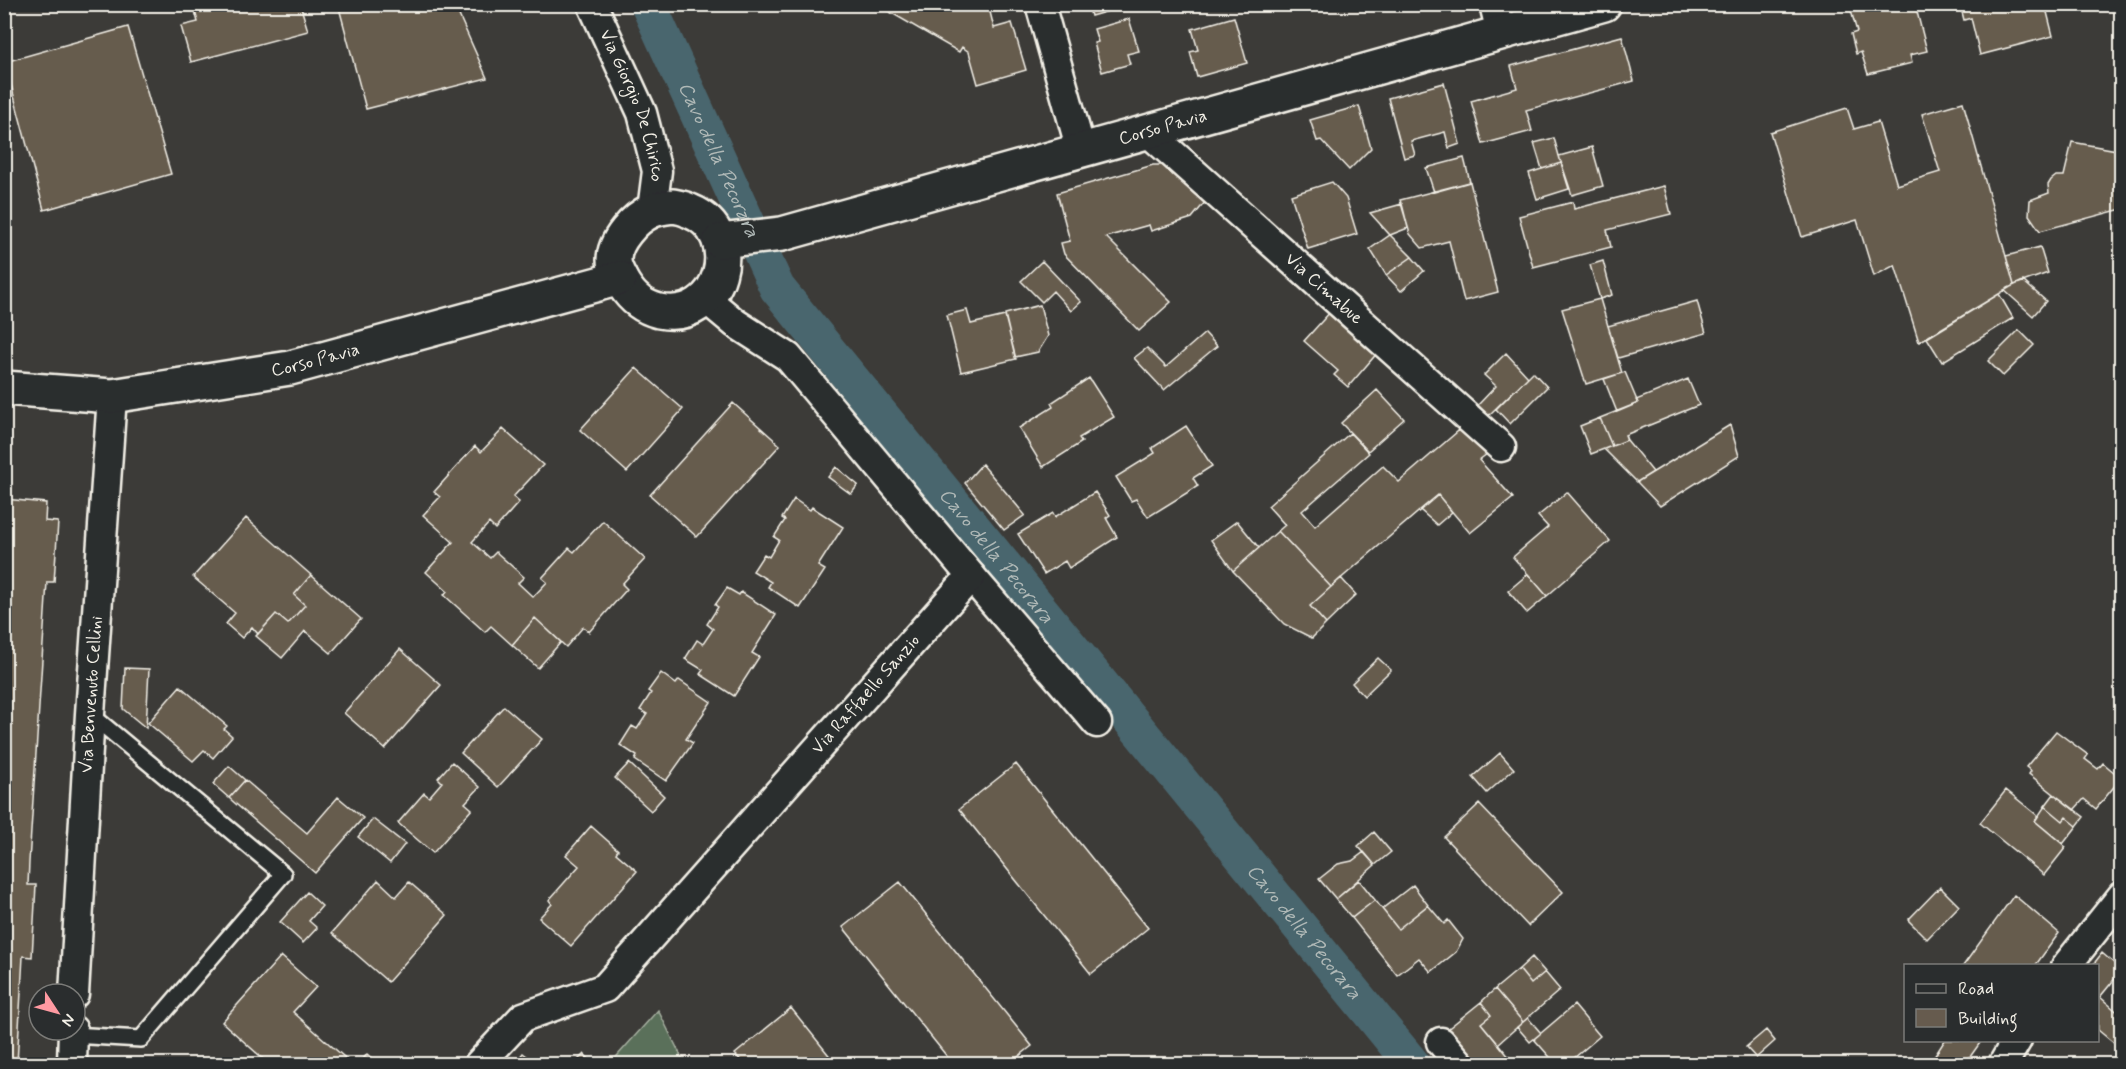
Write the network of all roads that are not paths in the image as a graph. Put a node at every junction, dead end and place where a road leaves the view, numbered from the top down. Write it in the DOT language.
graph roads {
  1 [pos="592,4"];
  2 [pos="1040,4"];
  3 [pos="1604,4"];
  4 [pos="1498,19"];
  5 [pos="1147,131"];
  6 [pos="1081,150"];
  7 [pos="652,210"];
  8 [pos="721,241"];
  9 [pos="620,278"];
  10 [pos="705,298"];
  11 [pos="4,388"];
  12 [pos="112,396"];
  13 [pos="1501,447"];
  14 [pos="971,576"];
  15 [pos="90,714"];
  16 [pos="1096,723"];
  17 [pos="2121,896"];
  18 [pos="2068,964"];
  19 [pos="76,982"];
  20 [pos="87,1034"];
  21 [pos="72,1042"];
  22 [pos="1441,1042"];
  23 [pos="2016,1042"];
  24 [pos="72,1065"];
  25 [pos="479,1065"];
  26 [pos="1460,1065"];
  27 [pos="2003,1065"];
  1 -- 7 [label="street, Via Giorgio De Chirico"];
  2 -- 6 [label="street"];
  3 -- 4 [label="street, Corso Pavia"];
  4 -- 5 [label="street, Corso Pavia"];
  5 -- 6 [label="street, Corso Pavia"];
  5 -- 13 [label="street, Via Cimabue"];
  6 -- 8 [label="street, Corso Pavia"];
  7 -- 8 [label="street"];
  7 -- 9 [label="street"];
  8 -- 10 [label="street"];
  9 -- 10 [label="street"];
  9 -- 12 [label="street, Corso Pavia"];
  10 -- 14 [label="street"];
  11 -- 12 [label="street, Corso Pavia"];
  12 -- 15 [label="street, Via Benvenuto Cellini"];
  14 -- 16 [label="street"];
  14 -- 25 [label="street, Via Raffaello Sanzio"];
  15 -- 19 [label="street, Via Benvenuto Cellini"];
  15 -- 20 [label="lane"];
  17 -- 18 [label="street"];
  21 -- 24 [label="street"];
  22 -- 26 [label="street"];
  23 -- 27 [label="street"];
}
